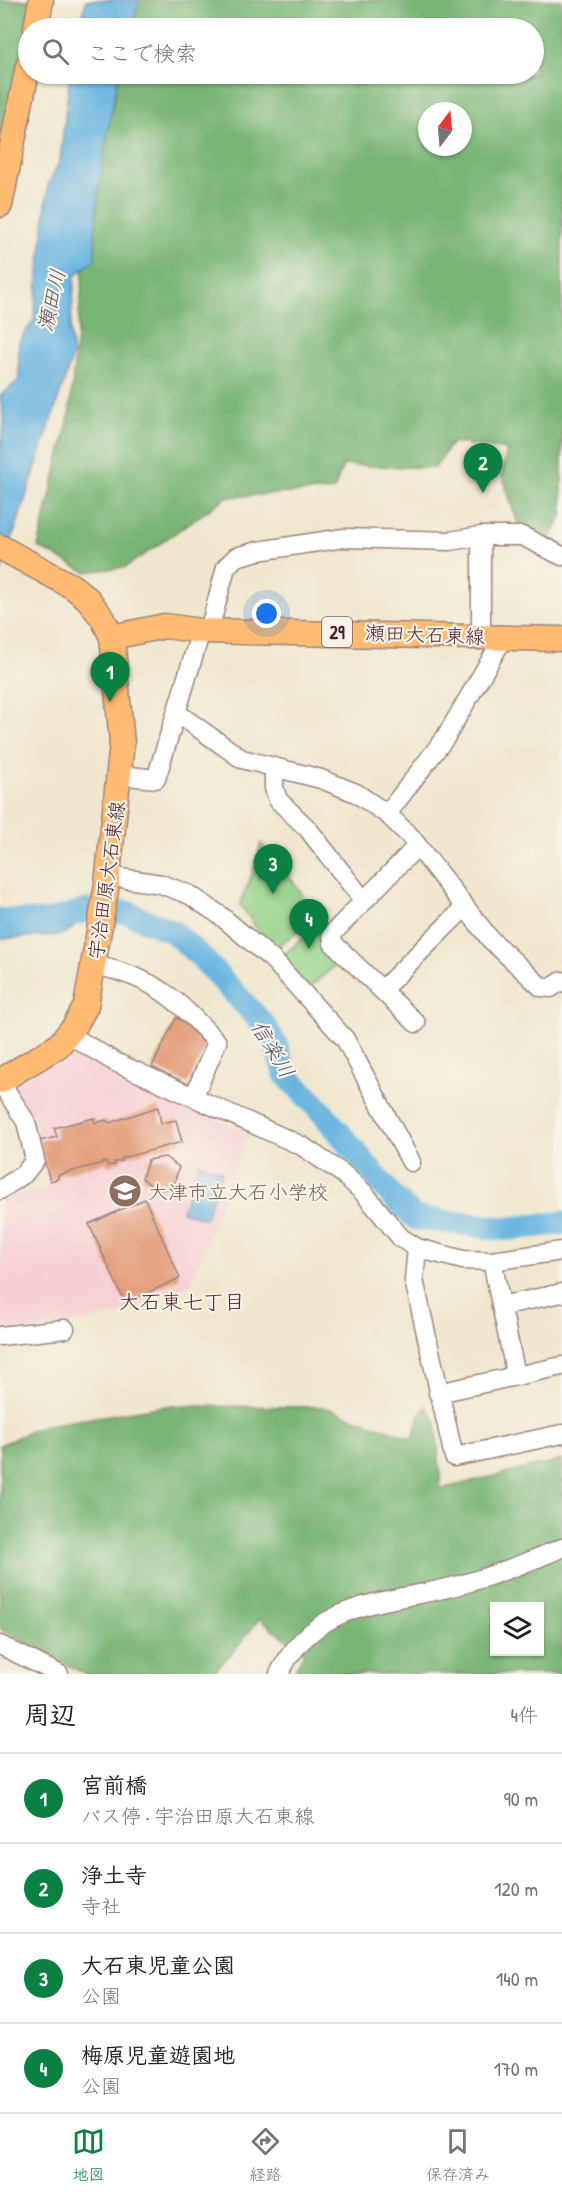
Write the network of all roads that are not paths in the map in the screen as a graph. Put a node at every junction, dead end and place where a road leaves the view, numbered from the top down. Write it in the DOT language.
graph roads {
  1 [pos="41,0"];
  2 [pos="38,18"];
  3 [pos="24,84"];
  4 [pos="0,205"];
  5 [pos="481,536"];
  6 [pos="0,548"];
  7 [pos="562,556"];
  8 [pos="205,631"];
  9 [pos="492,636"];
  10 [pos="112,637"];
  11 [pos="562,639"];
  12 [pos="177,713"];
  13 [pos="274,767"];
  14 [pos="120,775"];
  15 [pos="387,814"];
  16 [pos="417,846"];
  17 [pos="108,880"];
  18 [pos="364,901"];
  19 [pos="465,907"];
  20 [pos="95,959"];
  21 [pos="562,981"];
  22 [pos="382,990"];
  23 [pos="416,1023"];
  24 [pos="68,1034"];
  25 [pos="0,1081"];
  26 [pos="194,1096"];
  27 [pos="411,1162"];
  28 [pos="0,1190"];
  29 [pos="417,1248"];
  30 [pos="562,1251"];
  31 [pos="492,1261"];
  32 [pos="562,1293"];
  33 [pos="501,1306"];
  34 [pos="65,1329"];
  35 [pos="0,1336"];
  36 [pos="562,1366"];
  37 [pos="516,1376"];
  38 [pos="438,1393"];
  39 [pos="562,1434"];
  40 [pos="562,1548"];
  41 [pos="0,1645"];
  42 [pos="59,1674"];
  43 [pos="279,1674"];
  1 -- 2 [label="main road"];
  3 -- 4 [label="main road"];
  5 -- 7 [label="street"];
  5 -- 8 [label="street"];
  5 -- 9 [label="street"];
  6 -- 10 [label="main road"];
  8 -- 9 [label="main road, 瀬田大石東線 / 29"];
  8 -- 10 [label="main road, 瀬田大石東線 / 29"];
  8 -- 12 [label="street"];
  9 -- 11 [label="main road, 瀬田大石東線 / 29"];
  9 -- 15 [label="street"];
  10 -- 14 [label="main road, 宇治田原大石東線"];
  12 -- 13 [label="street"];
  12 -- 14 [label="street"];
  13 -- 15 [label="street"];
  13 -- 18 [label="street"];
  14 -- 17 [label="main road, 宇治田原大石東線"];
  15 -- 16 [label="street"];
  16 -- 18 [label="street"];
  16 -- 19 [label="street"];
  17 -- 20 [label="main road, 宇治田原大石東線"];
  17 -- 27 [label="street"];
  18 -- 22 [label="street"];
  19 -- 21 [label="street"];
  19 -- 22 [label="street"];
  20 -- 24 [label="main road, 宇治田原大石東線"];
  20 -- 26 [label="street"];
  22 -- 23 [label="street"];
  24 -- 25 [label="main road, 宇治田原大石東線"];
  24 -- 26 [label="street"];
  25 -- 28 [label="street"];
  26 -- 29 [label="street"];
  29 -- 31 [label="street"];
  29 -- 38 [label="street"];
  30 -- 31 [label="street"];
  31 -- 33 [label="street"];
  32 -- 33 [label="street"];
  33 -- 37 [label="street"];
  34 -- 35 [label="street"];
  36 -- 37 [label="street"];
  37 -- 38 [label="street"];
  38 -- 39 [label="street"];
  40 -- 43 [label="street"];
  41 -- 42 [label="street"];
}
